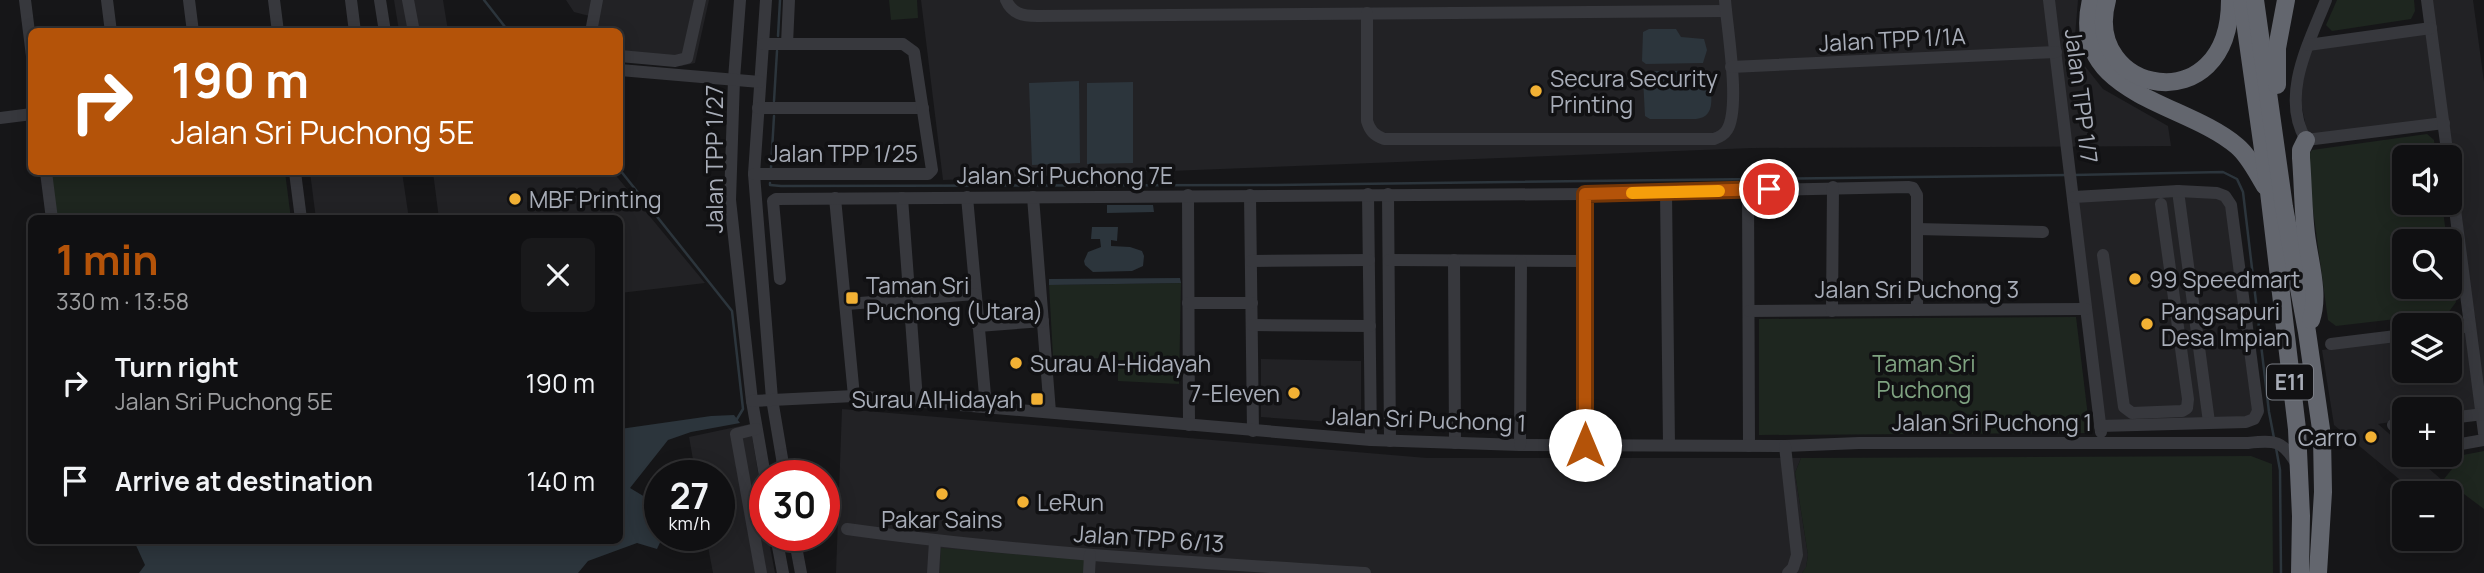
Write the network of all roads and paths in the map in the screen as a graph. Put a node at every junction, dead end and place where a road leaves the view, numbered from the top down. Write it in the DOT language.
graph roads {
  1 [pos="24,0"];
  2 [pos="107,0"];
  3 [pos="189,0"];
  4 [pos="274,0"];
  5 [pos="351,0"];
  6 [pos="380,0"];
  7 [pos="408,0"];
  8 [pos="597,0"];
  9 [pos="701,0"];
  10 [pos="740,0"];
  11 [pos="766,0"];
  12 [pos="789,0"];
  13 [pos="1006,0"];
  14 [pos="2049,0"];
  15 [pos="2091,0"];
  16 [pos="2107,0"];
  17 [pos="2230,0"];
  18 [pos="2242,0"];
  19 [pos="2255,0"];
  20 [pos="2286,0"];
  21 [pos="2326,0"];
  22 [pos="2427,0"];
  23 [pos="1725,5"];
  24 [pos="1367,13"];
  25 [pos="28,28"];
  26 [pos="110,28"];
  27 [pos="192,28"];
  28 [pos="278,28"];
  29 [pos="354,28"];
  30 [pos="384,28"];
  31 [pos="413,28"];
  32 [pos="592,28"];
  33 [pos="2431,28"];
  34 [pos="763,44"];
  35 [pos="787,44"];
  36 [pos="2308,45"];
  37 [pos="2056,52"];
  38 [pos="623,56"];
  39 [pos="1731,67"];
  40 [pos="623,70"];
  41 [pos="734,79"];
  42 [pos="760,82"];
  43 [pos="758,108"];
  44 [pos="923,108"];
  45 [pos="2271,111"];
  46 [pos="28,114"];
  47 [pos="0,118"];
  48 [pos="2444,123"];
  49 [pos="2306,140"];
  50 [pos="2447,145"];
  51 [pos="754,174"];
  52 [pos="46,175"];
  53 [pos="295,175"];
  54 [pos="1833,187"];
  55 [pos="1748,190"];
  56 [pos="2178,191"];
  57 [pos="1666,192"];
  58 [pos="2269,192"];
  59 [pos="1368,194"];
  60 [pos="1388,194"];
  61 [pos="1585,194"];
  62 [pos="1188,195"];
  63 [pos="1250,195"];
  64 [pos="2074,195"];
  65 [pos="967,197"];
  66 [pos="1033,197"];
  67 [pos="835,198"];
  68 [pos="902,198"];
  69 [pos="2161,204"];
  70 [pos="51,215"];
  71 [pos="300,215"];
  72 [pos="2456,215"];
  73 [pos="1917,229"];
  74 [pos="2043,232"];
  75 [pos="2103,255"];
  76 [pos="1369,260"];
  77 [pos="1389,260"];
  78 [pos="1454,260"];
  79 [pos="1251,261"];
  80 [pos="1521,261"];
  81 [pos="1585,261"];
  82 [pos="780,279"];
  83 [pos="2107,285"];
  84 [pos="2084,286"];
  85 [pos="975,294"];
  86 [pos="909,299"];
  87 [pos="1188,303"];
  88 [pos="1252,303"];
  89 [pos="846,304"];
  90 [pos="2087,309"];
  91 [pos="1917,310"];
  92 [pos="1832,311"];
  93 [pos="1749,312"];
  94 [pos="1042,321"];
  95 [pos="1252,325"];
  96 [pos="978,326"];
  97 [pos="1370,326"];
  98 [pos="2470,326"];
  99 [pos="2462,327"];
  100 [pos="2307,332"];
  101 [pos="2392,336"];
  102 [pos="2331,344"];
  103 [pos="2119,380"];
  104 [pos="2095,382"];
  105 [pos="854,396"];
  106 [pos="772,399"];
  107 [pos="917,400"];
  108 [pos="752,401"];
  109 [pos="986,406"];
  110 [pos="2187,408"];
  111 [pos="1050,412"];
  112 [pos="2295,413"];
  113 [pos="2483,414"];
  114 [pos="2462,417"];
  115 [pos="2209,422"];
  116 [pos="2190,423"];
  117 [pos="1189,425"];
  118 [pos="2100,426"];
  119 [pos="756,429"];
  120 [pos="1254,431"];
  121 [pos="2484,433"];
  122 [pos="1371,440"];
  123 [pos="2275,440"];
  124 [pos="2484,440"];
  125 [pos="1390,441"];
  126 [pos="1454,443"];
  127 [pos="2102,443"];
  128 [pos="2462,444"];
  129 [pos="1520,445"];
  130 [pos="1585,445"];
  131 [pos="1668,445"];
  132 [pos="1749,446"];
  133 [pos="1784,446"];
  134 [pos="762,460"];
  135 [pos="782,460"];
  136 [pos="2298,469"];
  137 [pos="847,528"];
  138 [pos="935,541"];
  139 [pos="779,551"];
  140 [pos="796,551"];
  141 [pos="1090,555"];
  142 [pos="1229,569"];
  143 [pos="761,573"];
  144 [pos="783,573"];
  145 [pos="800,573"];
  146 [pos="933,573"];
  147 [pos="1089,573"];
  148 [pos="1365,573"];
  149 [pos="1788,573"];
  150 [pos="2300,573"];
  151 [pos="2318,573"];
  1 -- 25 [label="street"];
  2 -- 26 [label="street"];
  3 -- 27 [label="street"];
  4 -- 28 [label="street"];
  5 -- 29 [label="street"];
  6 -- 30 [label="street"];
  7 -- 31 [label="street"];
  8 -- 32 [label="street"];
  9 -- 38 [label="street"];
  10 -- 41 [label="street, Jalan TPP 1/27"];
  11 -- 34 [label="street, Jalan TPP 1/27"];
  12 -- 35 [label="street"];
  13 -- 24 [label="street"];
  14 -- 37 [label="street, Jalan TPP 1/7"];
  15 -- 58 [label="highway"];
  16 -- 17 [label="highway"];
  18 -- 58 [label="highway, E11"];
  19 -- 45 [label="highway, E11"];
  20 -- 45 [label="highway"];
  21 -- 36 [label="street"];
  22 -- 33 [label="street"];
  23 -- 24 [label="street"];
  23 -- 39 [label="street"];
  24 -- 39 [label="street"];
  33 -- 36 [label="street"];
  33 -- 48 [label="street"];
  34 -- 35 [label="street, Jalan TPP 1/25"];
  34 -- 42 [label="street, Jalan TPP 1/27"];
  35 -- 44 [label="street, Jalan TPP 1/25"];
  36 -- 49 [label="street"];
  37 -- 39 [label="street, Jalan TPP 1/1A"];
  37 -- 64 [label="street, Jalan TPP 1/7"];
  40 -- 41 [label="street"];
  41 -- 42 [label="street"];
  41 -- 108 [label="street, Jalan TPP 1/27"];
  42 -- 43 [label="street, Jalan TPP 1/27"];
  43 -- 44 [label="street"];
  43 -- 51 [label="street, Jalan TPP 1/27"];
  44 -- 51 [label="street, Jalan TPP 1/25"];
  45 -- 100 [label="highway, E11"];
  46 -- 47 [label="street"];
  48 -- 49 [label="street"];
  48 -- 50 [label="street"];
  49 -- 100 [label="highway"];
  51 -- 106 [label="street, Jalan TPP 1/27"];
  52 -- 70 [label="street"];
  53 -- 71 [label="street"];
  54 -- 55 [label="street, Jalan Sri Puchong 7E"];
  54 -- 73 [label="street, Jalan Sri Puchong 7E"];
  54 -- 92 [label="street"];
  55 -- 57 [label="street, Jalan Sri Puchong 7E"];
  55 -- 93 [label="street"];
  56 -- 64 [label="street"];
  56 -- 115 [label="street"];
  56 -- 115 [label="street"];
  57 -- 61 [label="street, Jalan Sri Puchong 7E"];
  57 -- 131 [label="street"];
  58 -- 112 [label="highway, E11"];
  59 -- 60 [label="street, Jalan Sri Puchong 7E"];
  59 -- 63 [label="street, Jalan Sri Puchong 7E"];
  59 -- 76 [label="street"];
  60 -- 61 [label="street, Jalan Sri Puchong 7E"];
  60 -- 77 [label="street"];
  61 -- 81 [label="street"];
  62 -- 63 [label="street, Jalan Sri Puchong 7E"];
  62 -- 66 [label="street, Jalan Sri Puchong 7E"];
  62 -- 87 [label="street"];
  63 -- 79 [label="street"];
  64 -- 84 [label="street, Jalan TPP 1/7"];
  65 -- 66 [label="street, Jalan Sri Puchong 7E"];
  65 -- 68 [label="street, Jalan Sri Puchong 7E"];
  65 -- 85 [label="street"];
  66 -- 94 [label="street"];
  67 -- 68 [label="street, Jalan Sri Puchong 7E"];
  67 -- 82 [label="street, Jalan Sri Puchong 7E"];
  67 -- 89 [label="street"];
  68 -- 86 [label="street"];
  69 -- 110 [label="street"];
  72 -- 98 [label="street"];
  73 -- 74 [label="street"];
  73 -- 91 [label="street"];
  75 -- 83 [label="street"];
  76 -- 79 [label="street"];
  76 -- 97 [label="street"];
  77 -- 78 [label="street"];
  77 -- 125 [label="street"];
  78 -- 80 [label="street"];
  78 -- 126 [label="street"];
  79 -- 88 [label="street"];
  80 -- 81 [label="street"];
  80 -- 129 [label="street"];
  81 -- 130 [label="street"];
  83 -- 84 [label="street"];
  83 -- 103 [label="street"];
  84 -- 90 [label="street, Jalan TPP 1/7"];
  85 -- 86 [label="street"];
  85 -- 96 [label="street"];
  86 -- 89 [label="street"];
  86 -- 107 [label="street"];
  87 -- 88 [label="street"];
  87 -- 117 [label="street"];
  88 -- 95 [label="street"];
  89 -- 105 [label="street"];
  90 -- 91 [label="street, Jalan Sri Puchong 3"];
  90 -- 104 [label="street, Jalan TPP 1/7"];
  91 -- 92 [label="street, Jalan Sri Puchong 3"];
  92 -- 93 [label="street, Jalan Sri Puchong 3"];
  93 -- 132 [label="street"];
  94 -- 96 [label="street"];
  94 -- 111 [label="street"];
  95 -- 97 [label="street"];
  95 -- 120 [label="street"];
  96 -- 109 [label="street"];
  97 -- 122 [label="street"];
  98 -- 99 [label="street"];
  98 -- 113 [label="street"];
  100 -- 151 [label="highway, E11"];
  101 -- 102 [label="street"];
  103 -- 104 [label="street"];
  103 -- 110 [label="street"];
  104 -- 118 [label="street, Jalan TPP 1/7"];
  105 -- 106 [label="street, Jalan Sri Puchong 1"];
  105 -- 107 [label="street, Jalan Sri Puchong 1"];
  106 -- 108 [label="street, Jalan Sri Puchong 1"];
  106 -- 135 [label="street, Jalan TPP 1/27"];
  107 -- 109 [label="street, Jalan Sri Puchong 1"];
  108 -- 119 [label="street, Jalan TPP 1/27"];
  109 -- 111 [label="street, Jalan Sri Puchong 1"];
  110 -- 116 [label="street"];
  111 -- 117 [label="street, Jalan Sri Puchong 1"];
  112 -- 123 [label="street"];
  112 -- 136 [label="highway, E11"];
  113 -- 114 [label="street"];
  113 -- 121 [label="street"];
  115 -- 116 [label="street"];
  116 -- 118 [label="street"];
  117 -- 120 [label="street, Jalan Sri Puchong 1"];
  118 -- 127 [label="street, Jalan TPP 1/7"];
  119 -- 134 [label="street, Jalan TPP 1/27"];
  119 -- 143 [label="street"];
  120 -- 122 [label="street, Jalan Sri Puchong 1"];
  122 -- 125 [label="street, Jalan Sri Puchong 1"];
  123 -- 127 [label="street, Jalan Sri Puchong 1"];
  123 -- 136 [label="street"];
  124 -- 128 [label="street"];
  125 -- 126 [label="street, Jalan Sri Puchong 1"];
  126 -- 129 [label="street, Jalan Sri Puchong 1"];
  127 -- 133 [label="street, Jalan Sri Puchong 1"];
  129 -- 130 [label="street, Jalan Sri Puchong 1"];
  130 -- 131 [label="street, Jalan Sri Puchong 1"];
  131 -- 132 [label="street, Jalan Sri Puchong 1"];
  132 -- 133 [label="street, Jalan Sri Puchong 1"];
  133 -- 149 [label="street"];
  136 -- 150 [label="highway, E11"];
  137 -- 138 [label="street, Jalan TPP 6/13"];
  138 -- 141 [label="street, Jalan TPP 6/13"];
  138 -- 146 [label="street"];
  139 -- 144 [label="street"];
  140 -- 145 [label="street"];
  141 -- 142 [label="street, Jalan TPP 6/13"];
  141 -- 147 [label="street"];
  142 -- 148 [label="street, Jalan TPP 6/13"];
}
